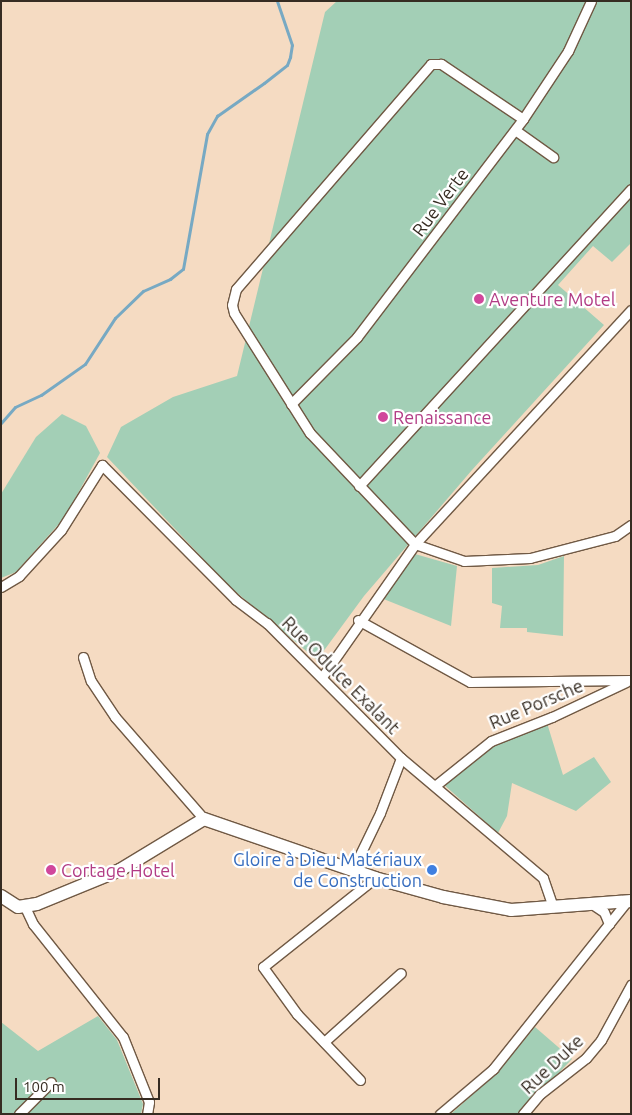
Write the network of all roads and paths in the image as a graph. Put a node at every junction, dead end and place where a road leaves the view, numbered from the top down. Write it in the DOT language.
graph roads {
  1 [pos="591,1"];
  2 [pos="523,119"];
  3 [pos="515,130"];
  4 [pos="553,157"];
  5 [pos="631,189"];
  6 [pos="631,310"];
  7 [pos="291,404"];
  8 [pos="359,486"];
  9 [pos="631,525"];
  10 [pos="415,544"];
  11 [pos="1,587"];
  12 [pos="358,620"];
  13 [pos="83,657"];
  14 [pos="322,677"];
  15 [pos="630,680"];
  16 [pos="401,758"];
  17 [pos="436,785"];
  18 [pos="204,819"];
  19 [pos="352,870"];
  20 [pos="375,878"];
  21 [pos="1,896"];
  22 [pos="629,901"];
  23 [pos="592,904"];
  24 [pos="25,907"];
  25 [pos="553,908"];
  26 [pos="609,924"];
  27 [pos="401,973"];
  28 [pos="631,985"];
  29 [pos="324,1042"];
  30 [pos="360,1080"];
  31 [pos="51,1082"];
  32 [pos="19,1114"];
  33 [pos="147,1114"];
  34 [pos="440,1114"];
  35 [pos="523,1114"];
  1 -- 2 [label="street, Rue Verte"];
  2 -- 3 [label="street, Rue Verte"];
  2 -- 7 [label="street"];
  3 -- 4 [label="street"];
  3 -- 7 [label="street, Rue Verte"];
  5 -- 8 [label="street"];
  6 -- 10 [label="street"];
  7 -- 8 [label="street"];
  8 -- 10 [label="street"];
  9 -- 10 [label="street"];
  10 -- 12 [label="street"];
  11 -- 14 [label="street, Rue Odulce Exalant"];
  12 -- 14 [label="street"];
  12 -- 15 [label="street"];
  13 -- 18 [label="street"];
  14 -- 16 [label="street, Rue Odulce Exalant"];
  15 -- 17 [label="street, Rue Porsche"];
  16 -- 17 [label="street, Rue Odulce Exalant"];
  16 -- 19 [label="street"];
  17 -- 25 [label="street, Rue Odulce Exalant"];
  18 -- 19 [label="street"];
  18 -- 24 [label="street"];
  19 -- 20 [label="street"];
  20 -- 25 [label="street"];
  20 -- 29 [label="street"];
  21 -- 24 [label="street"];
  22 -- 23 [label="street"];
  22 -- 26 [label="street"];
  23 -- 25 [label="street"];
  23 -- 26 [label="street"];
  24 -- 33 [label="street"];
  26 -- 34 [label="street"];
  27 -- 29 [label="street"];
  28 -- 35 [label="street, Rue Duke"];
  29 -- 30 [label="street"];
  31 -- 32 [label="street"];
}
